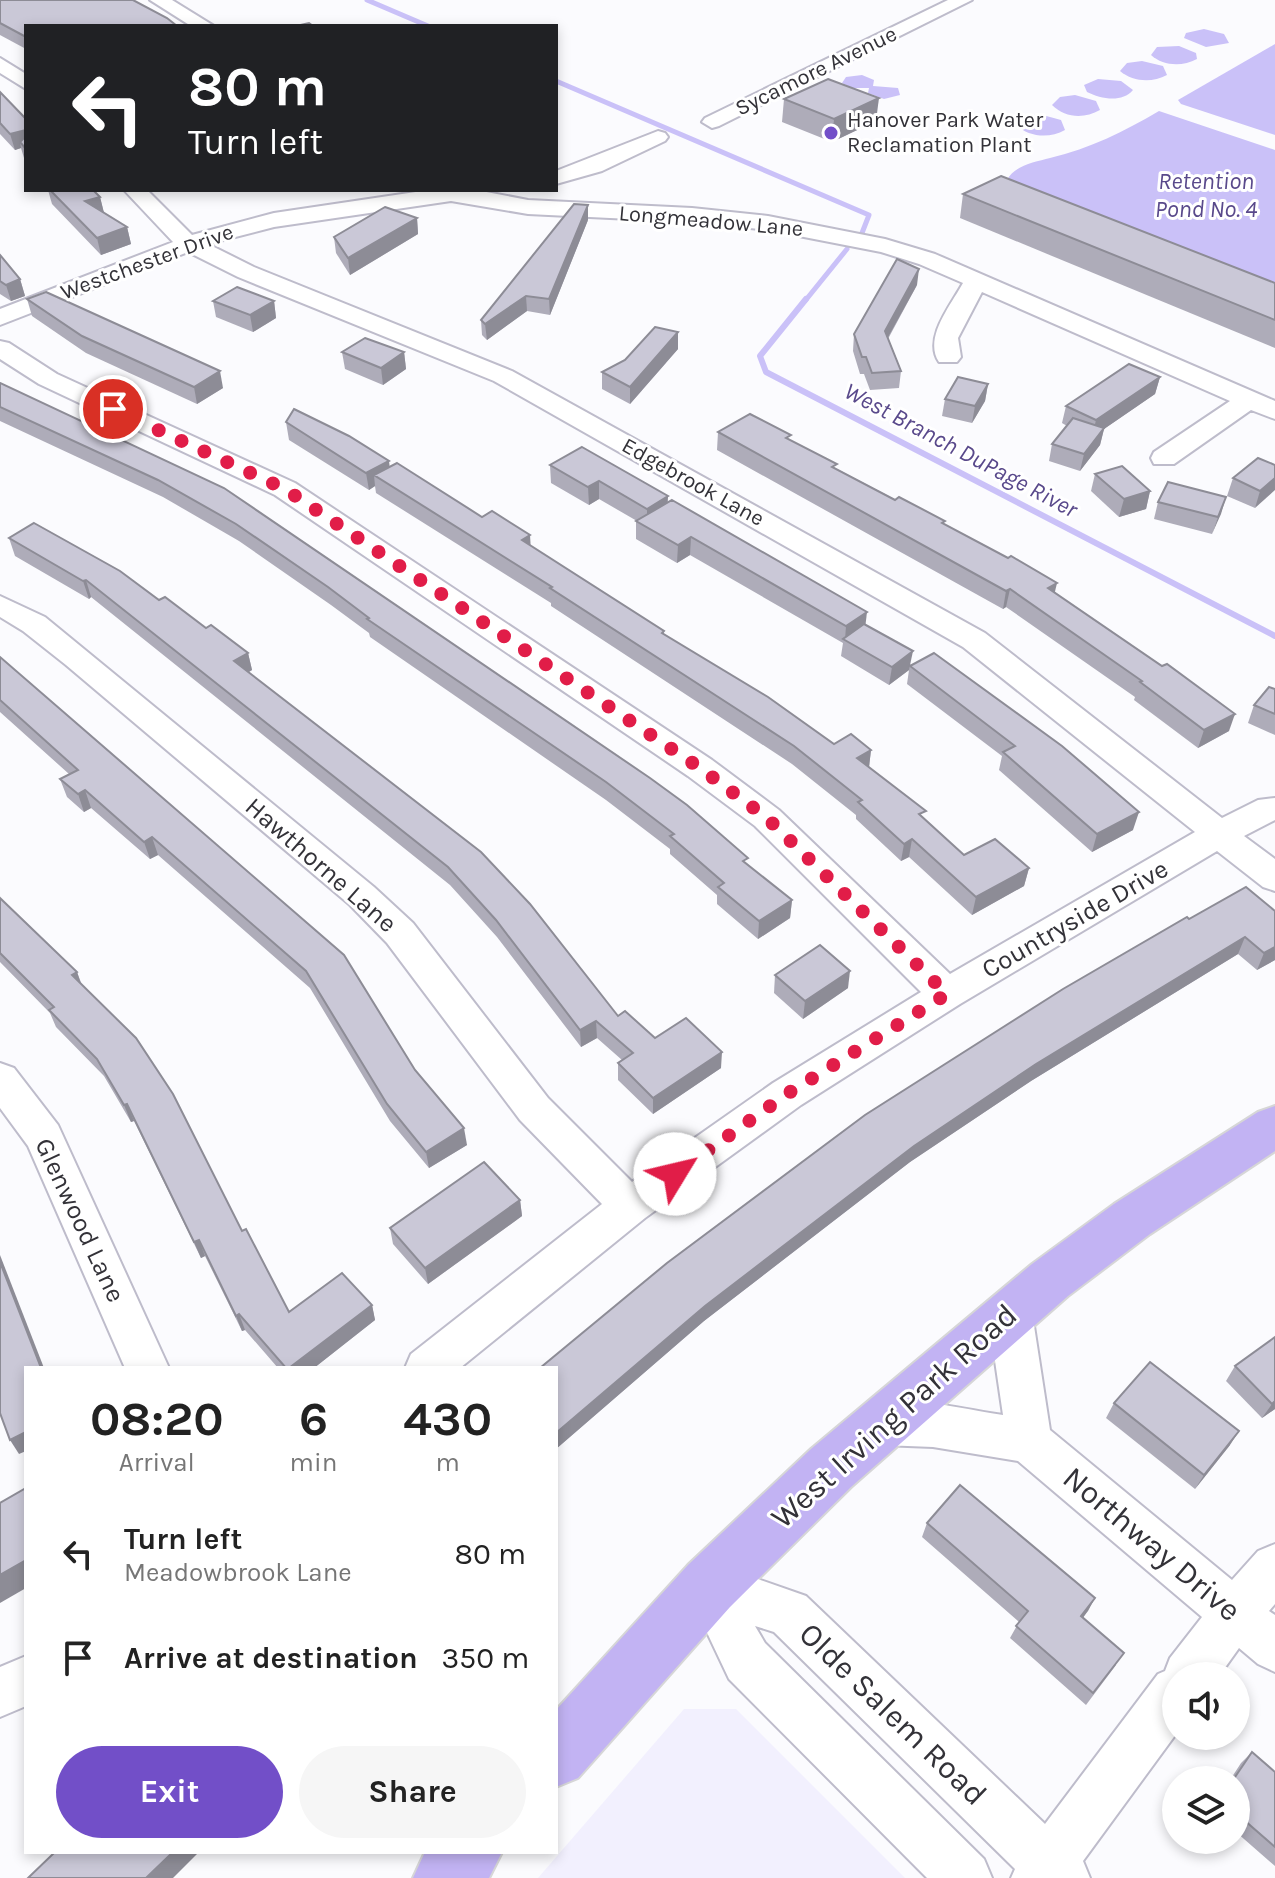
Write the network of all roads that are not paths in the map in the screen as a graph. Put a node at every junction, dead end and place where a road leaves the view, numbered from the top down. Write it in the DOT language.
graph roads {
  1 [pos="159,0"];
  2 [pos="963,0"];
  3 [pos="201,24"];
  4 [pos="0,64"];
  5 [pos="24,82"];
  6 [pos="712,122"];
  7 [pos="658,137"];
  8 [pos="558,177"];
  9 [pos="137,192"];
  10 [pos="445,192"];
  11 [pos="187,243"];
  12 [pos="976,281"];
  13 [pos="0,318"];
  14 [pos="0,348"];
  15 [pos="948,357"];
  16 [pos="1249,400"];
  17 [pos="1275,411"];
  18 [pos="1164,458"];
  19 [pos="0,605"];
  20 [pos="1270,808"];
  21 [pos="1217,835"];
  22 [pos="1275,878"];
  23 [pos="947,994"];
  24 [pos="0,1079"];
  25 [pos="1275,1126"];
  26 [pos="630,1206"];
  27 [pos="1010,1313"];
  28 [pos="146,1366"];
  29 [pos="430,1366"];
  30 [pos="882,1424"];
  31 [pos="1029,1441"];
  32 [pos="1275,1568"];
  33 [pos="709,1586"];
  34 [pos="1234,1614"];
  35 [pos="1275,1647"];
  36 [pos="1198,1662"];
  37 [pos="24,1682"];
  38 [pos="0,1692"];
  39 [pos="1162,1712"];
  40 [pos="558,1754"];
  41 [pos="467,1854"];
  42 [pos="1050,1873"];
  43 [pos="446,1878"];
  44 [pos="965,1878"];
  1 -- 3 [label="street"];
  2 -- 6 [label="street, Sycamore Avenue"];
  4 -- 5 [label="street"];
  7 -- 8 [label="street"];
  9 -- 11 [label="street, Edgebrook Lane"];
  10 -- 11 [label="street, Westchester Drive"];
  10 -- 12 [label="street, Longmeadow Lane"];
  11 -- 13 [label="street, Westchester Drive"];
  11 -- 21 [label="street, Edgebrook Lane"];
  12 -- 15 [label="street"];
  12 -- 16 [label="street, Longmeadow Lane"];
  14 -- 23 [label="street"];
  16 -- 17 [label="street, Longmeadow Lane"];
  16 -- 18 [label="street"];
  19 -- 26 [label="street, Hawthorne Lane"];
  20 -- 21 [label="street"];
  21 -- 22 [label="street, Edgebrook Lane"];
  21 -- 23 [label="street, Countryside Drive"];
  23 -- 26 [label="street, Countryside Drive"];
  24 -- 28 [label="street, Glenwood Lane"];
  25 -- 27 [label="main road, West Irving Park Road"];
  26 -- 29 [label="street, Countryside Drive"];
  27 -- 30 [label="main road, West Irving Park Road"];
  27 -- 31 [label="street"];
  30 -- 31 [label="street"];
  30 -- 33 [label="main road, West Irving Park Road"];
  31 -- 34 [label="street, Northway Drive"];
  32 -- 34 [label="street"];
  33 -- 40 [label="main road, West Irving Park Road"];
  33 -- 42 [label="street, Olde Salem Road"];
  33 -- 44 [label="street"];
  34 -- 35 [label="street, Northway Drive"];
  34 -- 36 [label="street"];
  37 -- 38 [label="street"];
  39 -- 42 [label="street"];
  41 -- 43 [label="main road"];
}
